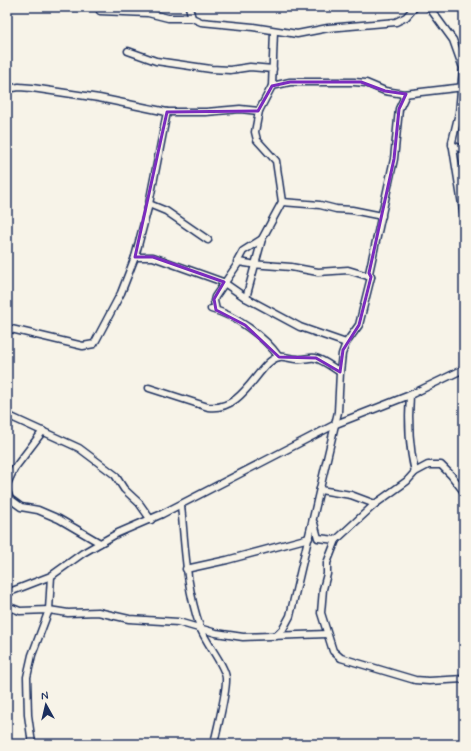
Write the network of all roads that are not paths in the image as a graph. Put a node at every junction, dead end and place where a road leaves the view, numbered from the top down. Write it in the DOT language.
graph roads {
  1 [pos="63,7"];
  2 [pos="97,7"];
  3 [pos="101,7"];
  4 [pos="189,7"];
  5 [pos="416,7"];
  6 [pos="429,7"];
  7 [pos="192,18"];
  8 [pos="274,31"];
  9 [pos="128,51"];
  10 [pos="273,69"];
  11 [pos="463,85"];
  12 [pos="272,86"];
  13 [pos="7,89"];
  14 [pos="406,94"];
  15 [pos="259,111"];
  16 [pos="168,112"];
  17 [pos="452,145"];
  18 [pos="464,150"];
  19 [pos="282,202"];
  20 [pos="149,204"];
  21 [pos="382,216"];
  22 [pos="464,217"];
  23 [pos="262,239"];
  24 [pos="208,240"];
  25 [pos="135,257"];
  26 [pos="238,262"];
  27 [pos="256,264"];
  28 [pos="372,276"];
  29 [pos="223,282"];
  30 [pos="246,298"];
  31 [pos="7,328"];
  32 [pos="346,343"];
  33 [pos="278,357"];
  34 [pos="464,369"];
  35 [pos="340,372"];
  36 [pos="149,388"];
  37 [pos="410,395"];
  38 [pos="7,415"];
  39 [pos="336,424"];
  40 [pos="43,431"];
  41 [pos="415,472"];
  42 [pos="7,484"];
  43 [pos="320,490"];
  44 [pos="7,491"];
  45 [pos="464,492"];
  46 [pos="9,499"];
  47 [pos="375,504"];
  48 [pos="181,505"];
  49 [pos="151,520"];
  50 [pos="314,521"];
  51 [pos="308,538"];
  52 [pos="336,540"];
  53 [pos="100,543"];
  54 [pos="186,569"];
  55 [pos="51,576"];
  56 [pos="7,593"];
  57 [pos="7,606"];
  58 [pos="49,610"];
  59 [pos="200,628"];
  60 [pos="326,634"];
  61 [pos="276,636"];
  62 [pos="464,679"];
  63 [pos="32,744"];
  64 [pos="214,744"];
  1 -- 2 [label="street"];
  3 -- 7 [label="street"];
  4 -- 7 [label="street"];
  5 -- 8 [label="street"];
  6 -- 11 [label="street"];
  7 -- 8 [label="street"];
  8 -- 10 [label="street"];
  9 -- 10 [label="street"];
  10 -- 12 [label="street"];
  11 -- 14 [label="street"];
  11 -- 17 [label="street"];
  12 -- 14 [label="street"];
  12 -- 15 [label="street"];
  13 -- 16 [label="street"];
  14 -- 21 [label="street"];
  15 -- 16 [label="street"];
  15 -- 19 [label="street"];
  16 -- 20 [label="street"];
  17 -- 18 [label="street"];
  17 -- 22 [label="street"];
  19 -- 21 [label="street"];
  19 -- 23 [label="street"];
  20 -- 24 [label="street"];
  20 -- 25 [label="street"];
  21 -- 28 [label="street"];
  23 -- 26 [label="street"];
  23 -- 27 [label="street"];
  25 -- 29 [label="street"];
  25 -- 31 [label="street"];
  26 -- 27 [label="street"];
  26 -- 29 [label="street"];
  27 -- 28 [label="street"];
  27 -- 30 [label="street"];
  28 -- 32 [label="street"];
  29 -- 30 [label="street"];
  29 -- 33 [label="street"];
  30 -- 32 [label="street"];
  32 -- 35 [label="street"];
  33 -- 35 [label="street"];
  33 -- 36 [label="street"];
  34 -- 37 [label="street"];
  35 -- 39 [label="street"];
  37 -- 39 [label="street"];
  37 -- 41 [label="street"];
  38 -- 40 [label="street"];
  39 -- 43 [label="street"];
  39 -- 48 [label="street"];
  40 -- 42 [label="street"];
  40 -- 49 [label="street"];
  41 -- 45 [label="street"];
  41 -- 47 [label="street"];
  43 -- 47 [label="street"];
  43 -- 50 [label="street"];
  44 -- 46 [label="street"];
  46 -- 53 [label="street"];
  47 -- 52 [label="street"];
  48 -- 49 [label="street"];
  48 -- 54 [label="street"];
  49 -- 53 [label="street"];
  50 -- 51 [label="street"];
  50 -- 52 [label="street"];
  51 -- 54 [label="street"];
  51 -- 61 [label="street"];
  52 -- 60 [label="street"];
  53 -- 55 [label="street"];
  54 -- 59 [label="street"];
  55 -- 56 [label="street"];
  55 -- 58 [label="street"];
  57 -- 58 [label="street"];
  58 -- 59 [label="street"];
  58 -- 63 [label="street"];
  59 -- 61 [label="street"];
  59 -- 64 [label="street"];
  60 -- 61 [label="street"];
  60 -- 62 [label="street"];
}
